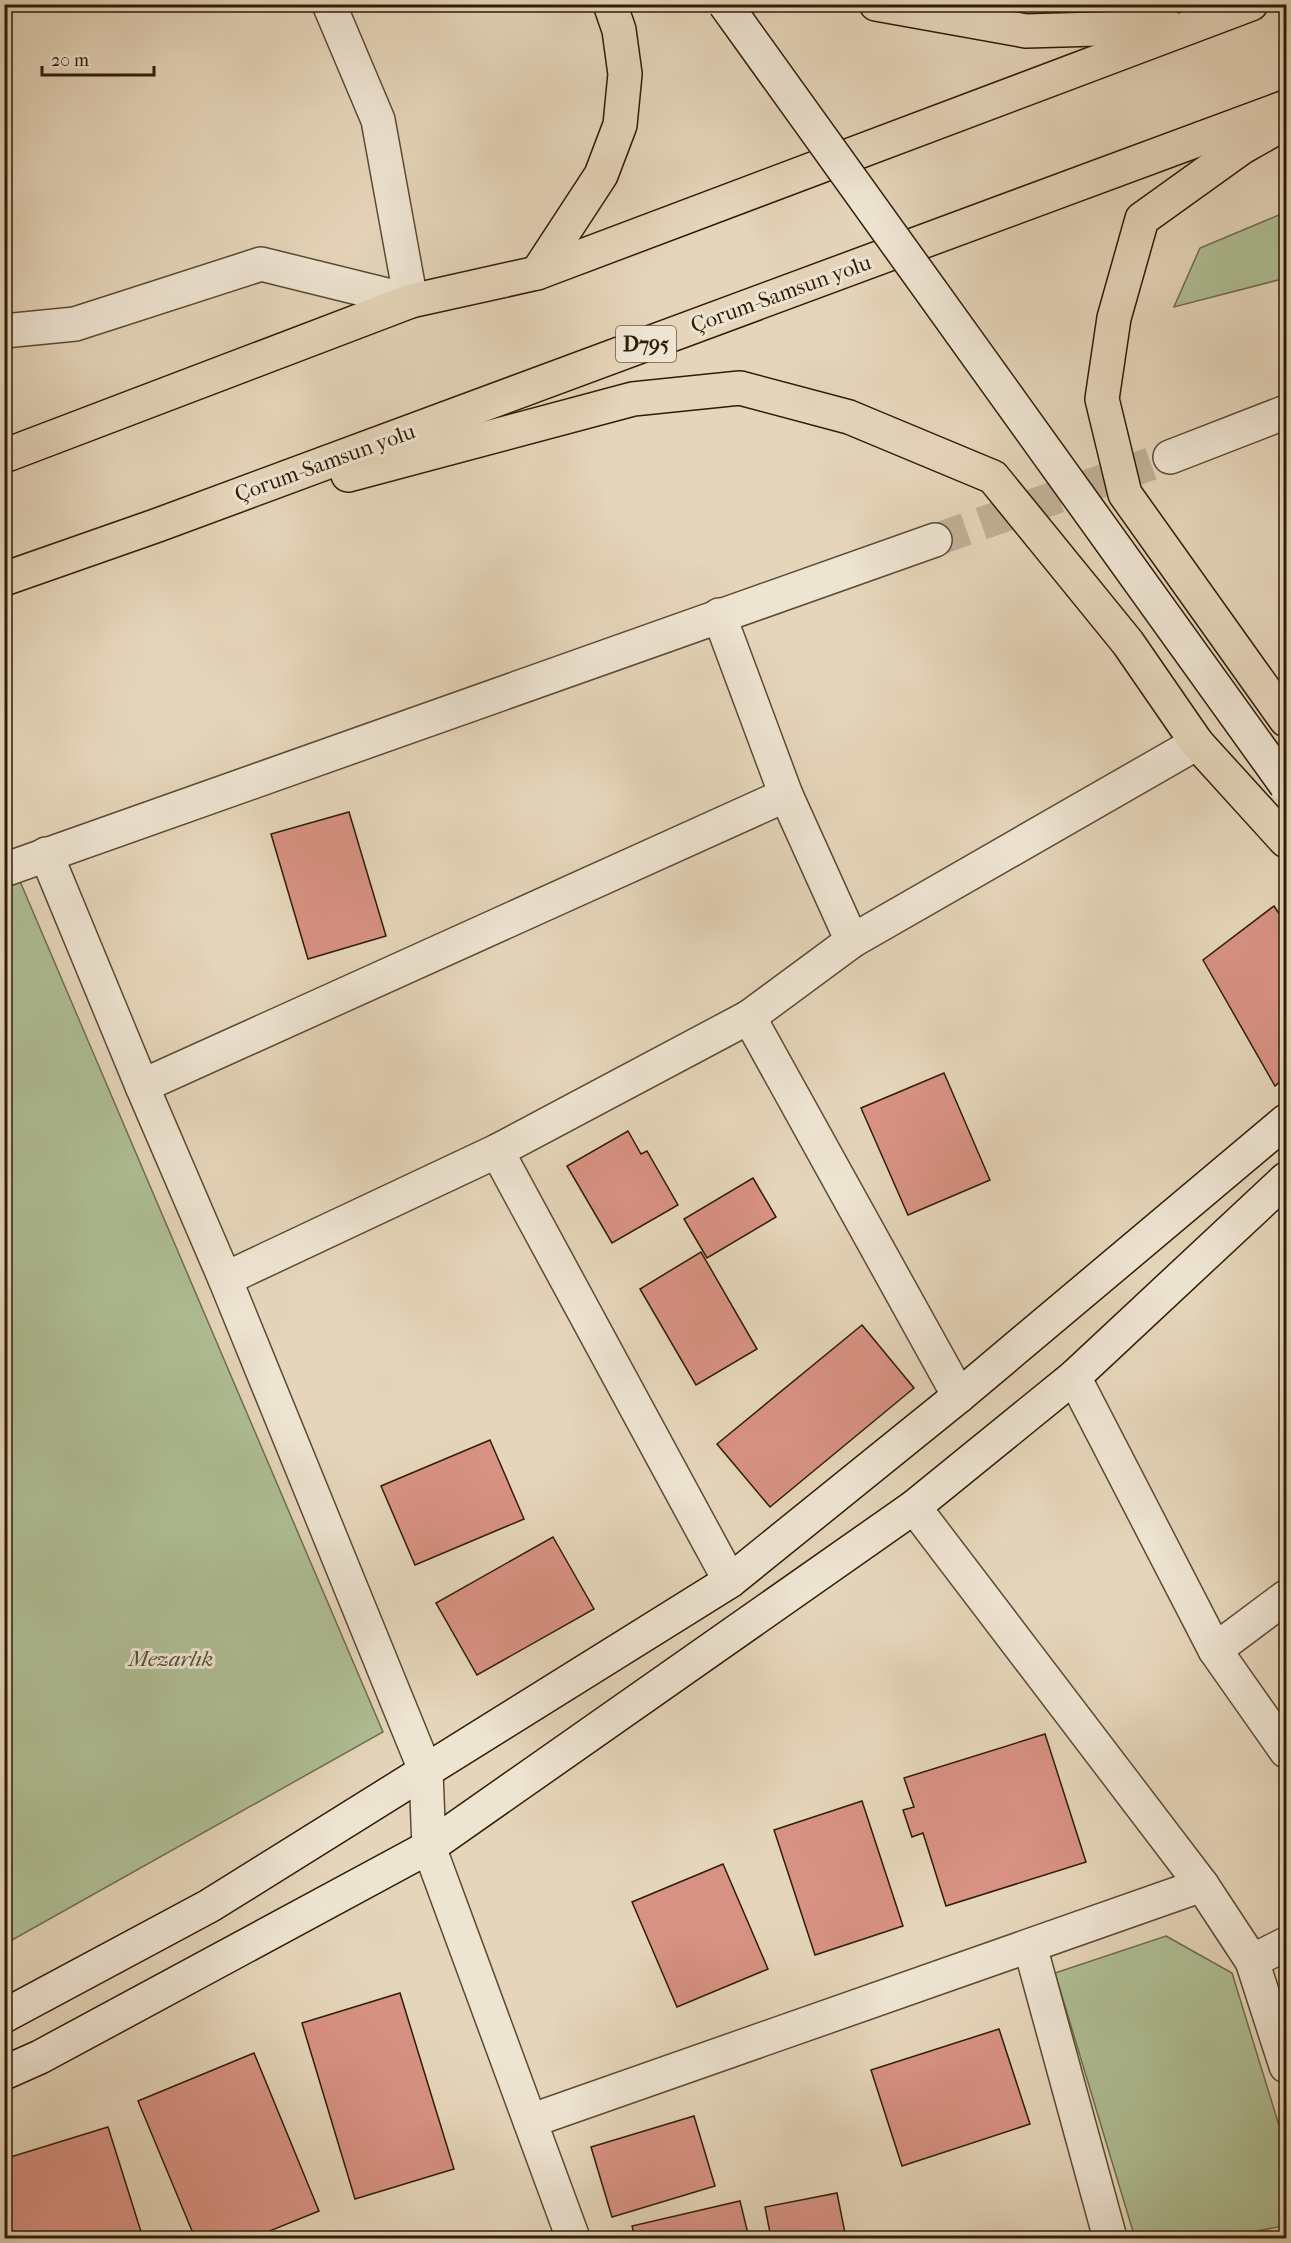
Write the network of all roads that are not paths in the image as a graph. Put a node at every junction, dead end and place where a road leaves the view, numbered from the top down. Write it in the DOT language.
graph roads {
  1 [pos="329,4"];
  2 [pos="610,4"];
  3 [pos="725,4"];
  4 [pos="876,4"];
  5 [pos="1251,4"];
  6 [pos="1195,26"];
  7 [pos="1287,107"];
  8 [pos="1287,122"];
  9 [pos="537,273"];
  10 [pos="411,301"];
  11 [pos="4,331"];
  12 [pos="1287,412"];
  13 [pos="4,456"];
  14 [pos="1170,457"];
  15 [pos="158,525"];
  16 [pos="935,540"];
  17 [pos="4,579"];
  18 [pos="719,615"];
  19 [pos="1287,720"];
  20 [pos="1197,743"];
  21 [pos="1287,785"];
  22 [pos="786,795"];
  23 [pos="1287,841"];
  24 [pos="46,854"];
  25 [pos="4,870"];
  26 [pos="852,941"];
  27 [pos="748,1017"];
  28 [pos="142,1086"];
  29 [pos="1287,1121"];
  30 [pos="497,1151"];
  31 [pos="1287,1179"];
  32 [pos="225,1279"];
  33 [pos="1074,1377"];
  34 [pos="959,1396"];
  35 [pos="914,1507"];
  36 [pos="730,1581"];
  37 [pos="1287,1597"];
  38 [pos="1215,1650"];
  39 [pos="1287,1750"];
  40 [pos="426,1772"];
  41 [pos="429,1847"];
  42 [pos="1202,1886"];
  43 [pos="1287,1944"];
  44 [pos="1030,1946"];
  45 [pos="1251,1961"];
  46 [pos="4,2016"];
  47 [pos="1287,2066"];
  48 [pos="4,2073"];
  49 [pos="530,2121"];
  50 [pos="573,2238"];
  51 [pos="1110,2238"];
  1 -- 10 [label="street"];
  2 -- 9 [label="highway"];
  3 -- 21 [label="street, bridge"];
  4 -- 6 [label="highway"];
  5 -- 6 [label="highway"];
  6 -- 9 [label="highway"];
  7 -- 15 [label="highway, Çorum-Samsun yolu / D795"];
  8 -- 19 [label="highway"];
  9 -- 10 [label="highway"];
  10 -- 11 [label="street"];
  10 -- 13 [label="highway"];
  12 -- 14 [label="street"];
  15 -- 17 [label="highway, Çorum-Samsun yolu / D795"];
  15 -- 20 [label="highway"];
  16 -- 18 [label="street"];
  18 -- 22 [label="street"];
  18 -- 24 [label="street"];
  20 -- 23 [label="highway"];
  20 -- 26 [label="street"];
  22 -- 26 [label="street"];
  22 -- 28 [label="street"];
  24 -- 25 [label="street"];
  24 -- 28 [label="street"];
  26 -- 27 [label="street"];
  27 -- 30 [label="street"];
  27 -- 34 [label="street"];
  28 -- 32 [label="street"];
  29 -- 34 [label="street"];
  30 -- 32 [label="street"];
  30 -- 36 [label="street"];
  31 -- 33 [label="street"];
  32 -- 40 [label="street"];
  33 -- 35 [label="street"];
  33 -- 38 [label="street"];
  34 -- 36 [label="street"];
  35 -- 41 [label="street"];
  35 -- 42 [label="street"];
  36 -- 40 [label="street"];
  37 -- 38 [label="street"];
  38 -- 39 [label="street"];
  40 -- 41 [label="street"];
  40 -- 46 [label="street"];
  41 -- 48 [label="street"];
  41 -- 49 [label="street"];
  42 -- 44 [label="street"];
  42 -- 45 [label="street"];
  43 -- 45 [label="street"];
  44 -- 49 [label="street"];
  44 -- 51 [label="street"];
  45 -- 47 [label="street"];
  49 -- 50 [label="street"];
}
